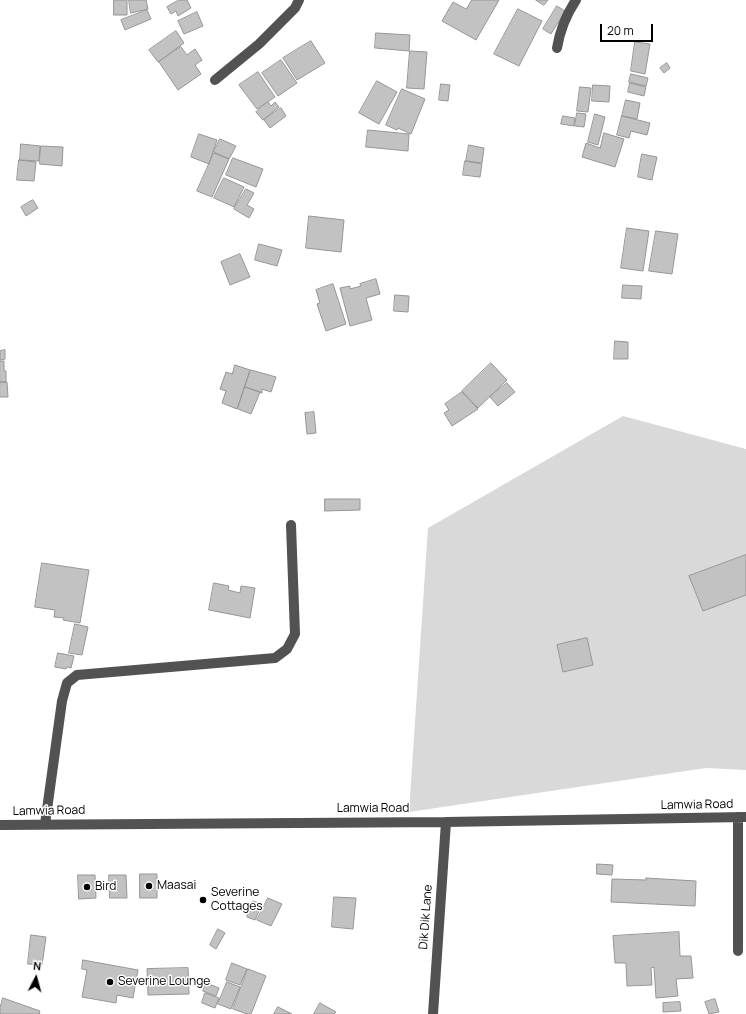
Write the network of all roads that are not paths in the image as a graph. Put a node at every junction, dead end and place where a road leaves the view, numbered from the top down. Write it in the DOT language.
graph roads {
  1 [pos="298,0"];
  2 [pos="576,0"];
  3 [pos="557,48"];
  4 [pos="215,80"];
  5 [pos="291,525"];
  6 [pos="742,817"];
  7 [pos="446,822"];
  8 [pos="46,824"];
  9 [pos="0,825"];
  10 [pos="738,951"];
  11 [pos="433,1014"];
  1 -- 4 [label="street"];
  2 -- 3 [label="street"];
  5 -- 8 [label="street"];
  6 -- 7 [label="street, Lamwia Road"];
  6 -- 10 [label="street"];
  7 -- 8 [label="street, Lamwia Road"];
  7 -- 11 [label="street, Dik Dik Lane"];
  8 -- 9 [label="street, Lamwia Road"];
}
